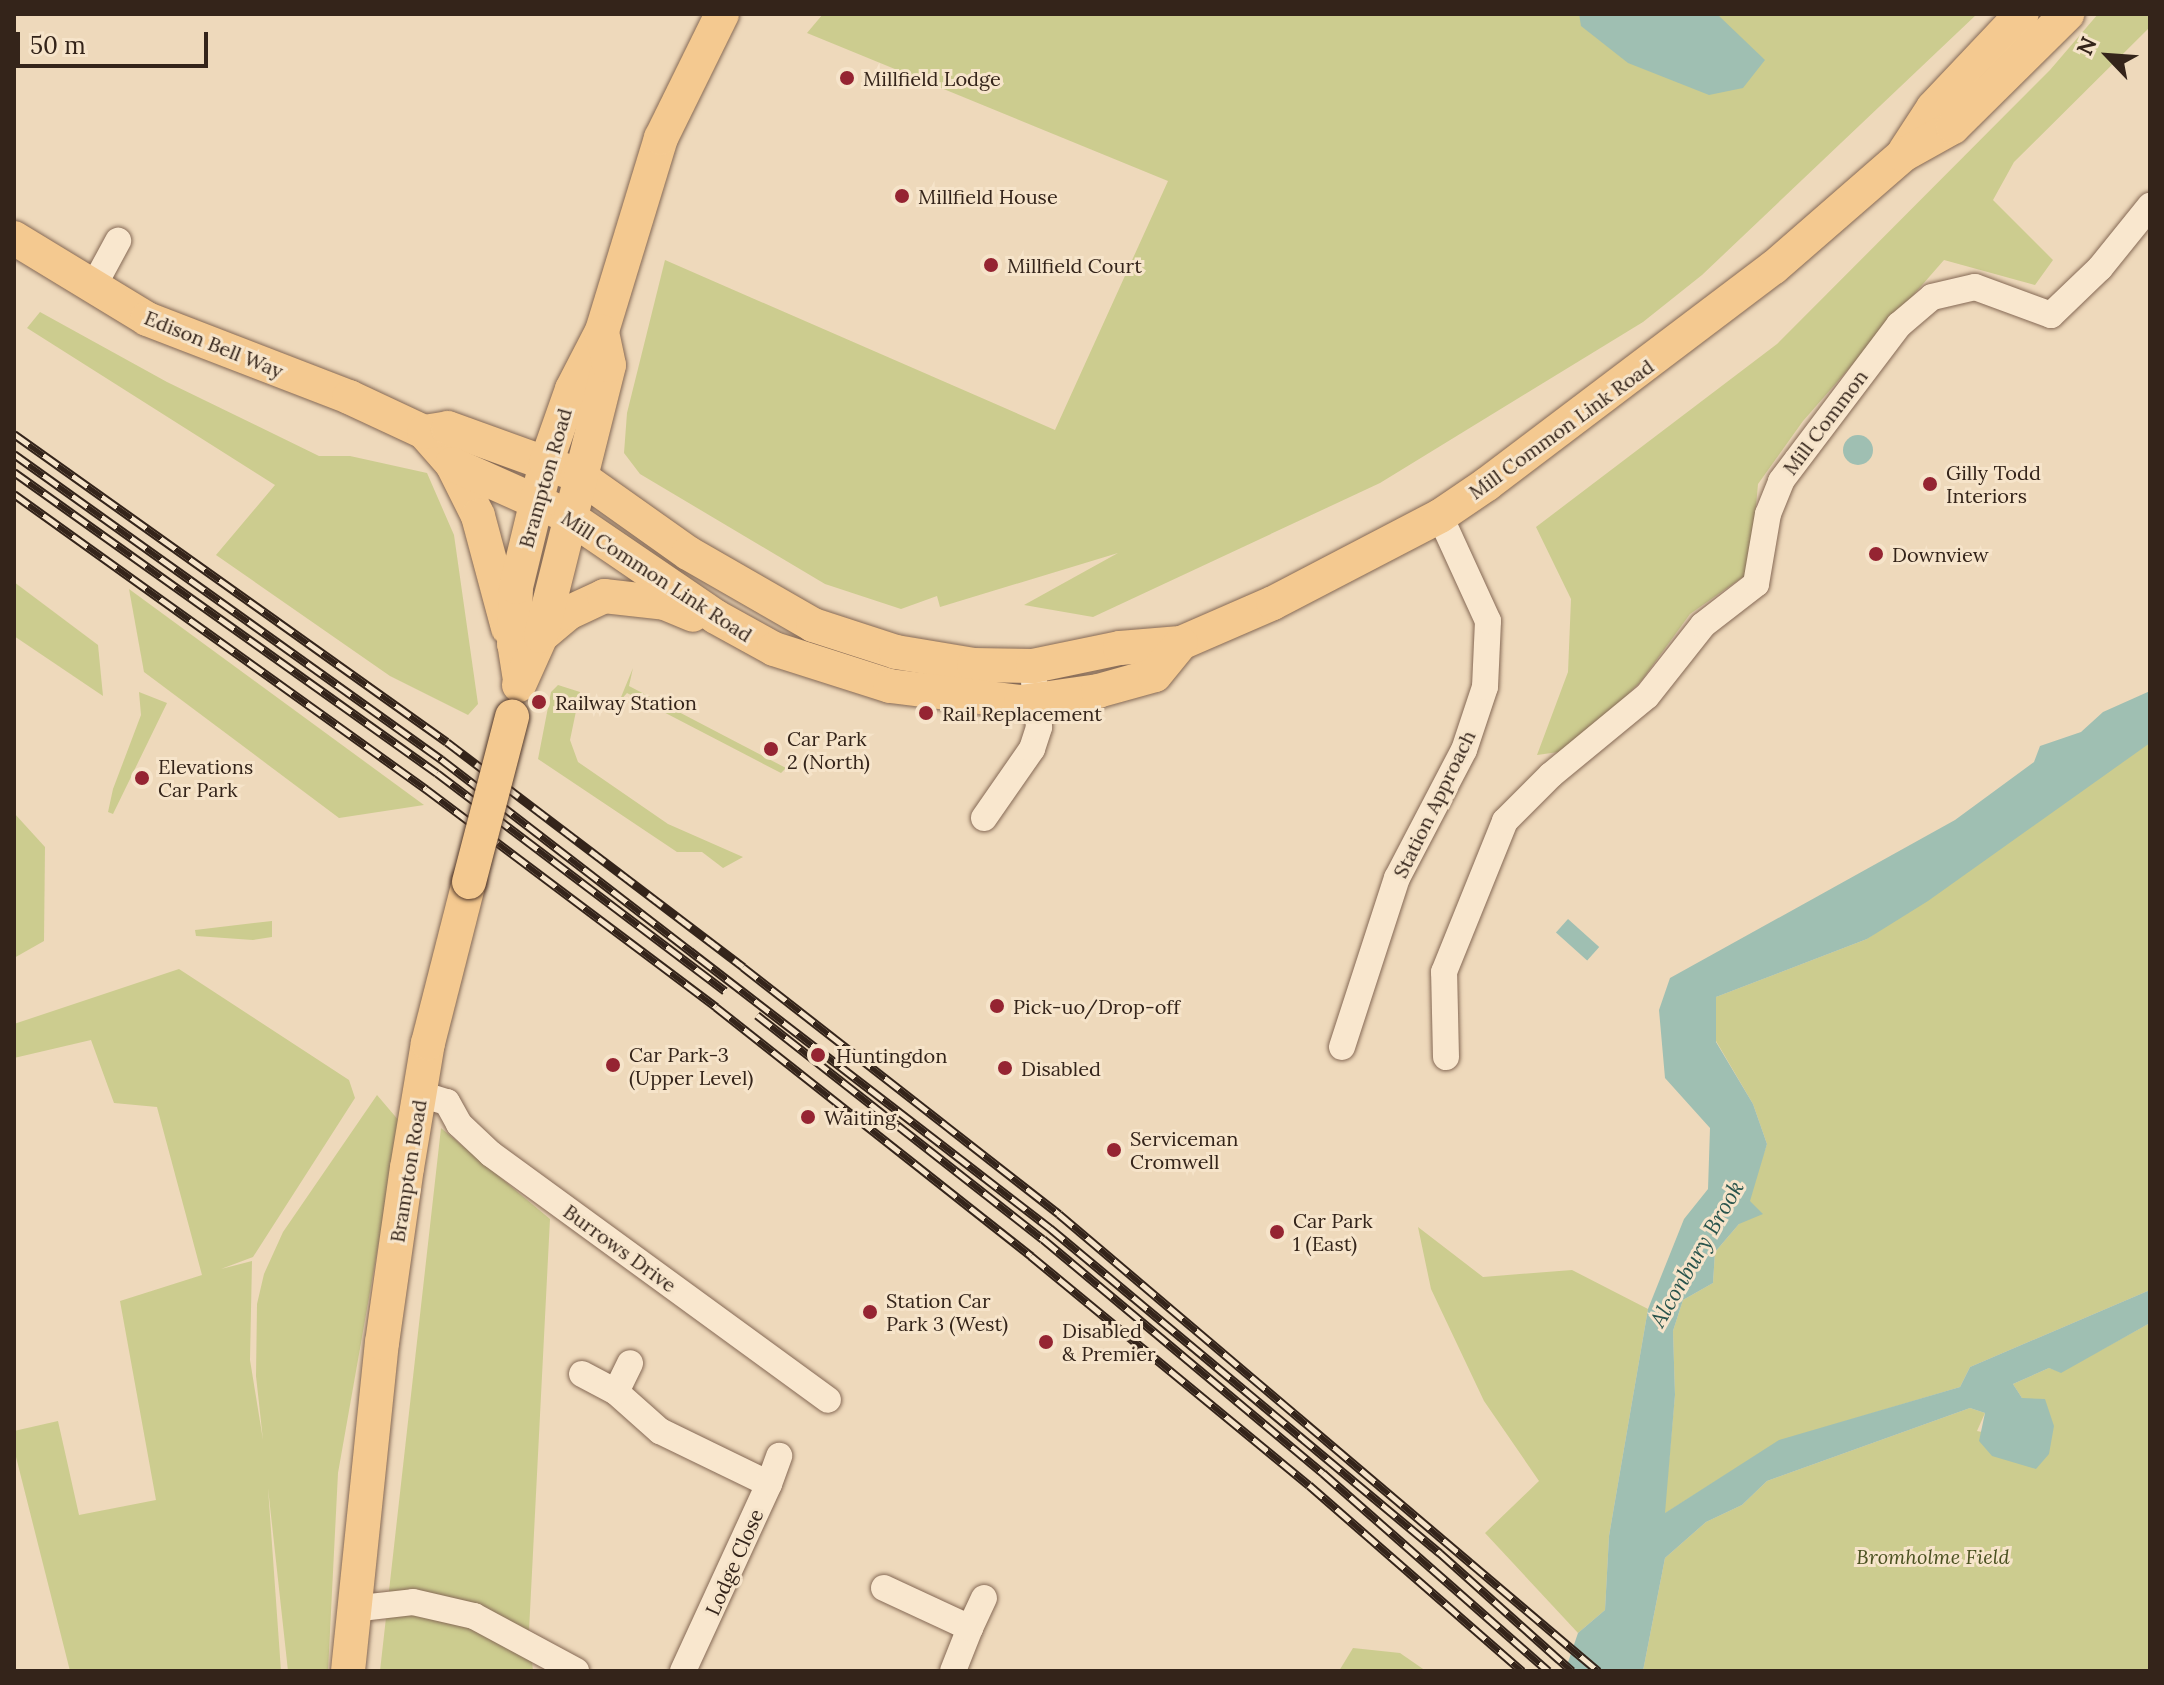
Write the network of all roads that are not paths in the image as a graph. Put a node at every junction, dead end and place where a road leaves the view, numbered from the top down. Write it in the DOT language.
graph roads {
  1 [pos="722,14"];
  2 [pos="2022,14"];
  3 [pos="2067,14"];
  4 [pos="1903,155"];
  5 [pos="2150,206"];
  6 [pos="14,238"];
  7 [pos="118,241"];
  8 [pos="92,289"];
  9 [pos="602,331"];
  10 [pos="424,432"];
  11 [pos="546,463"];
  12 [pos="452,464"];
  13 [pos="578,475"];
  14 [pos="534,501"];
  15 [pos="568,516"];
  16 [pos="1440,516"];
  17 [pos="716,617"];
  18 [pos="527,640"];
  19 [pos="1181,643"];
  20 [pos="1033,666"];
  21 [pos="1035,700"];
  22 [pos="984,818"];
  23 [pos="1342,1047"];
  24 [pos="1446,1057"];
  25 [pos="420,1094"];
  26 [pos="630,1363"];
  27 [pos="582,1374"];
  28 [pos="616,1392"];
  29 [pos="828,1400"];
  30 [pos="779,1456"];
  31 [pos="769,1484"];
  32 [pos="884,1588"];
  33 [pos="984,1598"];
  34 [pos="352,1609"];
  35 [pos="970,1628"];
  36 [pos="348,1671"];
  37 [pos="576,1671"];
  38 [pos="683,1671"];
  39 [pos="953,1671"];
  1 -- 9 [label="main road, Brampton Road"];
  2 -- 4 [label="main road, Mill Common Link Road"];
  3 -- 4 [label="main road, Mill Common Link Road"];
  4 -- 16 [label="main road, Mill Common Link Road"];
  5 -- 24 [label="street, Mill Common"];
  6 -- 8 [label="main road, Edison Bell Way"];
  7 -- 8 [label="street"];
  8 -- 10 [label="main road, Edison Bell Way"];
  9 -- 11 [label="main road, Brampton Road"];
  9 -- 13 [label="main road, Brampton Road"];
  10 -- 11 [label="main road, Edison Bell Way"];
  10 -- 12 [label="main road, Edison Bell Way"];
  11 -- 13 [label="main road, Edison Bell Way"];
  11 -- 14 [label="main road, Brampton Road"];
  12 -- 14 [label="main road, Mill Common Link Road"];
  12 -- 18 [label="main road"];
  13 -- 15 [label="main road, Brampton Road"];
  13 -- 20 [label="main road, Mill Common Link Road"];
  14 -- 15 [label="main road, Mill Common Link Road"];
  14 -- 18 [label="main road, Brampton Road"];
  15 -- 17 [label="main road, Mill Common Link Road"];
  15 -- 18 [label="main road, Brampton Road"];
  16 -- 19 [label="main road, Mill Common Link Road"];
  16 -- 23 [label="street, Station Approach"];
  17 -- 18 [label="main road"];
  17 -- 21 [label="main road, Mill Common Link Road"];
  18 -- 25 [label="main road, Brampton Road, bridge"];
  19 -- 20 [label="main road, Mill Common Link Road"];
  19 -- 21 [label="main road, Mill Common Link Road"];
  20 -- 21 [label="street"];
  21 -- 22 [label="street"];
  25 -- 29 [label="street, Burrows Drive"];
  25 -- 34 [label="main road, Brampton Road"];
  26 -- 28 [label="street"];
  27 -- 28 [label="street, Lodge Close"];
  28 -- 31 [label="street, Lodge Close"];
  30 -- 31 [label="street"];
  31 -- 38 [label="street, Lodge Close"];
  32 -- 35 [label="street"];
  33 -- 35 [label="street"];
  34 -- 36 [label="main road, Brampton Road"];
  34 -- 37 [label="street"];
  35 -- 39 [label="street"];
}
